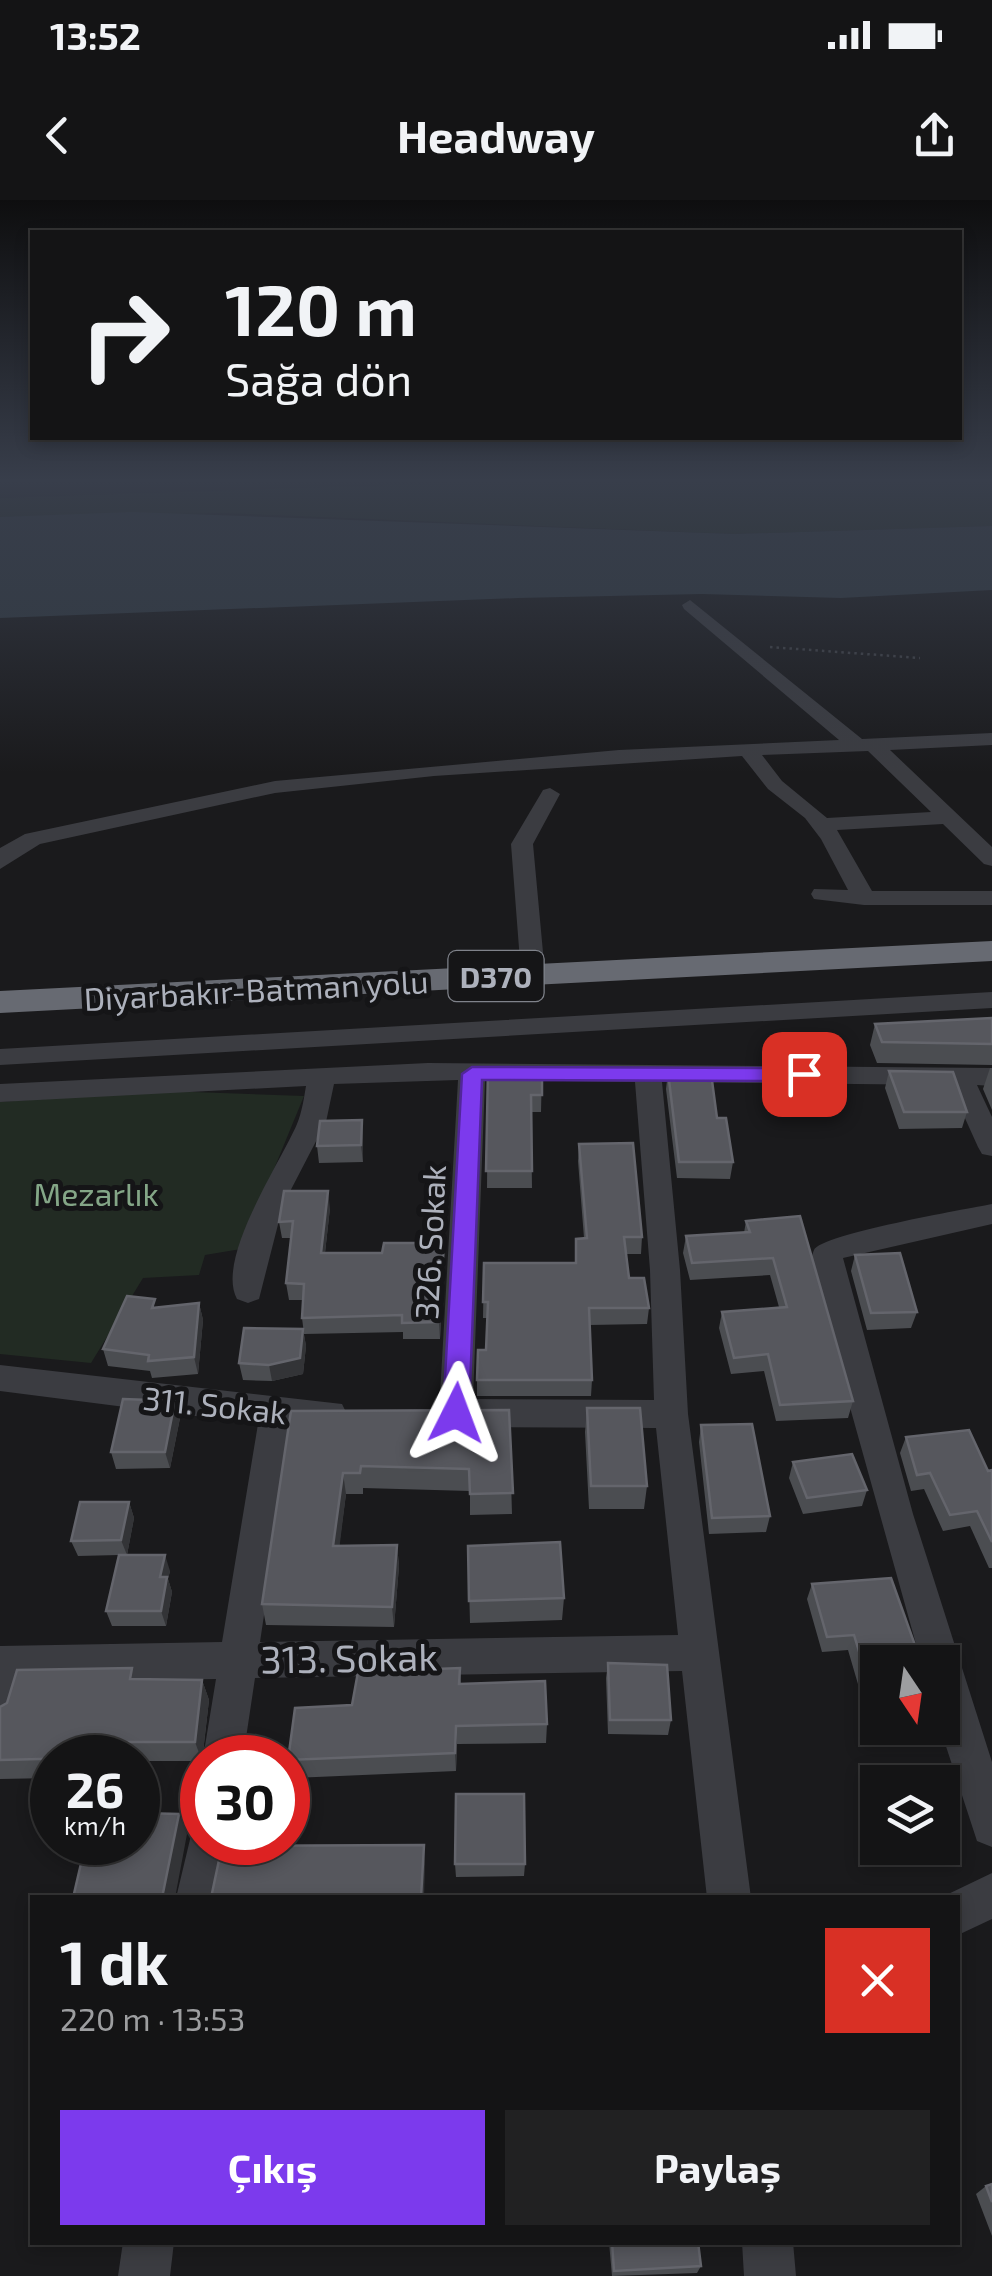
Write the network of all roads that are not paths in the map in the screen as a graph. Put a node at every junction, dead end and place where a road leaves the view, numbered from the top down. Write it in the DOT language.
graph roads {
  1 [pos="690,606"];
  2 [pos="992,739"];
  3 [pos="864,744"];
  4 [pos="747,749"];
  5 [pos="550,794"];
  6 [pos="949,817"];
  7 [pos="821,825"];
  8 [pos="992,859"];
  9 [pos="0,862"];
  10 [pos="822,894"];
  11 [pos="864,898"];
  12 [pos="992,898"];
  13 [pos="992,951"];
  14 [pos="533,974"];
  15 [pos="992,980"];
  16 [pos="992,1000"];
  17 [pos="0,1002"];
  18 [pos="0,1027"];
  19 [pos="0,1057"];
  20 [pos="648,1072"];
  21 [pos="472,1074"];
  22 [pos="322,1076"];
  23 [pos="960,1077"];
  24 [pos="992,1077"];
  25 [pos="0,1093"];
  26 [pos="992,1147"];
  27 [pos="992,1214"];
  28 [pos="248,1290"];
  29 [pos="0,1378"];
  30 [pos="276,1413"];
  31 [pos="372,1414"];
  32 [pos="671,1414"];
  33 [pos="935,1645"];
  34 [pos="698,1652"];
  35 [pos="241,1659"];
  36 [pos="5,1664"];
  37 [pos="0,1709"];
  38 [pos="960,1726"];
  39 [pos="228,1735"];
  40 [pos="992,1826"];
  41 [pos="204,1865"];
  42 [pos="199,1895"];
  43 [pos="729,1895"];
  44 [pos="992,1895"];
  45 [pos="960,1912"];
  46 [pos="149,2245"];
  47 [pos="766,2245"];
  48 [pos="144,2276"];
  49 [pos="770,2276"];
  1 -- 3 [label="street"];
  2 -- 3 [label="street"];
  3 -- 4 [label="street"];
  3 -- 6 [label="street"];
  4 -- 7 [label="street"];
  4 -- 9 [label="street"];
  5 -- 14 [label="street"];
  6 -- 7 [label="street"];
  6 -- 8 [label="street"];
  7 -- 11 [label="street"];
  10 -- 11 [label="street"];
  11 -- 12 [label="street"];
  13 -- 14 [label="highway, Diyarbakır-Batman yolu / D370"];
  14 -- 17 [label="highway, Diyarbakır-Batman yolu / D370"];
  15 -- 18 [label="highway, Diyarbakır-Batman yolu / D370"];
  16 -- 19 [label="street"];
  20 -- 21 [label="street"];
  20 -- 23 [label="street"];
  20 -- 32 [label="street"];
  21 -- 22 [label="street"];
  21 -- 32 [label="street, 326. Sokak"];
  22 -- 25 [label="street"];
  22 -- 28 [label="street"];
  23 -- 24 [label="street"];
  23 -- 26 [label="street"];
  27 -- 33 [label="street"];
  29 -- 30 [label="street, 311. Sokak"];
  30 -- 31 [label="street, 311. Sokak"];
  30 -- 35 [label="street"];
  32 -- 34 [label="street"];
  34 -- 35 [label="street, 313. Sokak"];
  34 -- 43 [label="street"];
  35 -- 36 [label="street, 313. Sokak"];
  35 -- 39 [label="street"];
  36 -- 37 [label="street"];
  38 -- 40 [label="street"];
  41 -- 42 [label="street"];
  44 -- 45 [label="street"];
  46 -- 48 [label="street"];
  47 -- 49 [label="street"];
}
